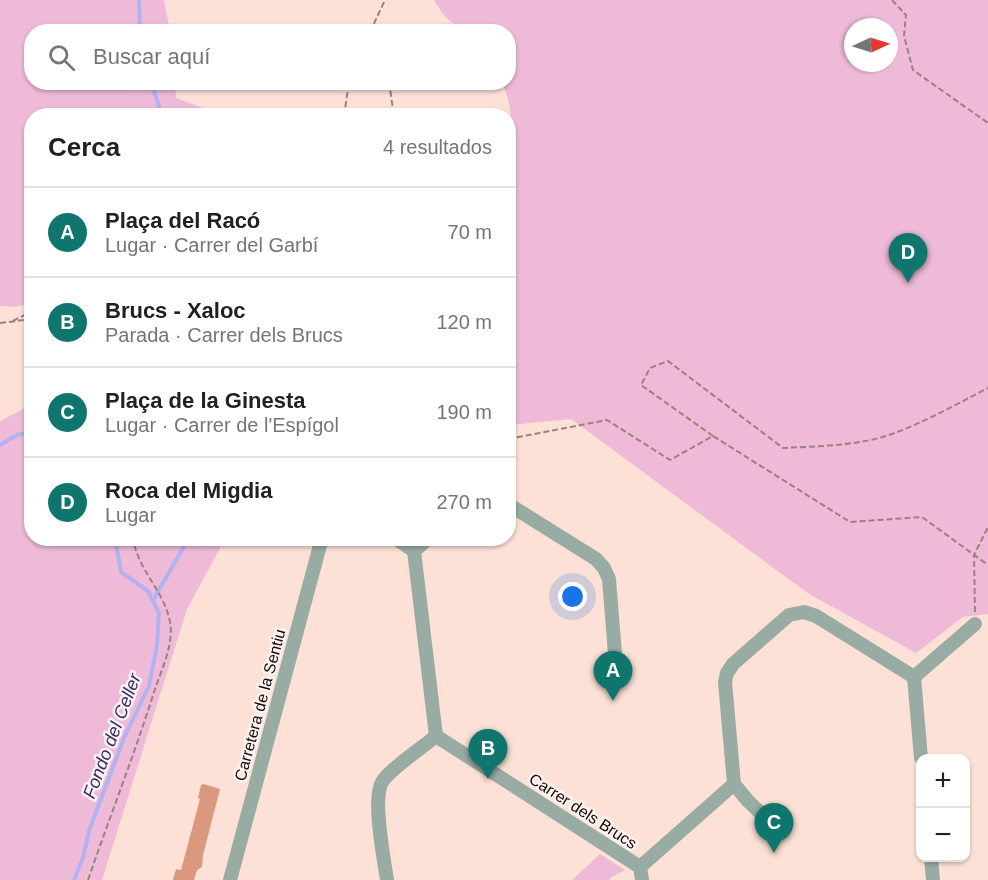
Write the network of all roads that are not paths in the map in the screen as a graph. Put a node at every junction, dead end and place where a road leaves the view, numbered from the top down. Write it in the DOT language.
graph roads {
  1 [pos="516,509"];
  2 [pos="320,546"];
  3 [pos="408,546"];
  4 [pos="419,546"];
  5 [pos="414,550"];
  6 [pos="975,624"];
  7 [pos="914,677"];
  8 [pos="617,679"];
  9 [pos="436,736"];
  10 [pos="921,754"];
  11 [pos="735,784"];
  12 [pos="773,825"];
  13 [pos="931,862"];
  14 [pos="641,874"];
  15 [pos="230,880"];
  16 [pos="387,880"];
  17 [pos="933,880"];
  1 -- 8 [label="street"];
  2 -- 15 [label="street, Carretera de la Sentiu"];
  3 -- 5 [label="street"];
  4 -- 5 [label="street"];
  5 -- 9 [label="street"];
  6 -- 7 [label="street"];
  7 -- 10 [label="street"];
  7 -- 11 [label="street"];
  9 -- 14 [label="street, Carrer dels Brucs"];
  9 -- 16 [label="street"];
  11 -- 12 [label="street"];
  11 -- 14 [label="street"];
  13 -- 17 [label="street"];
}
